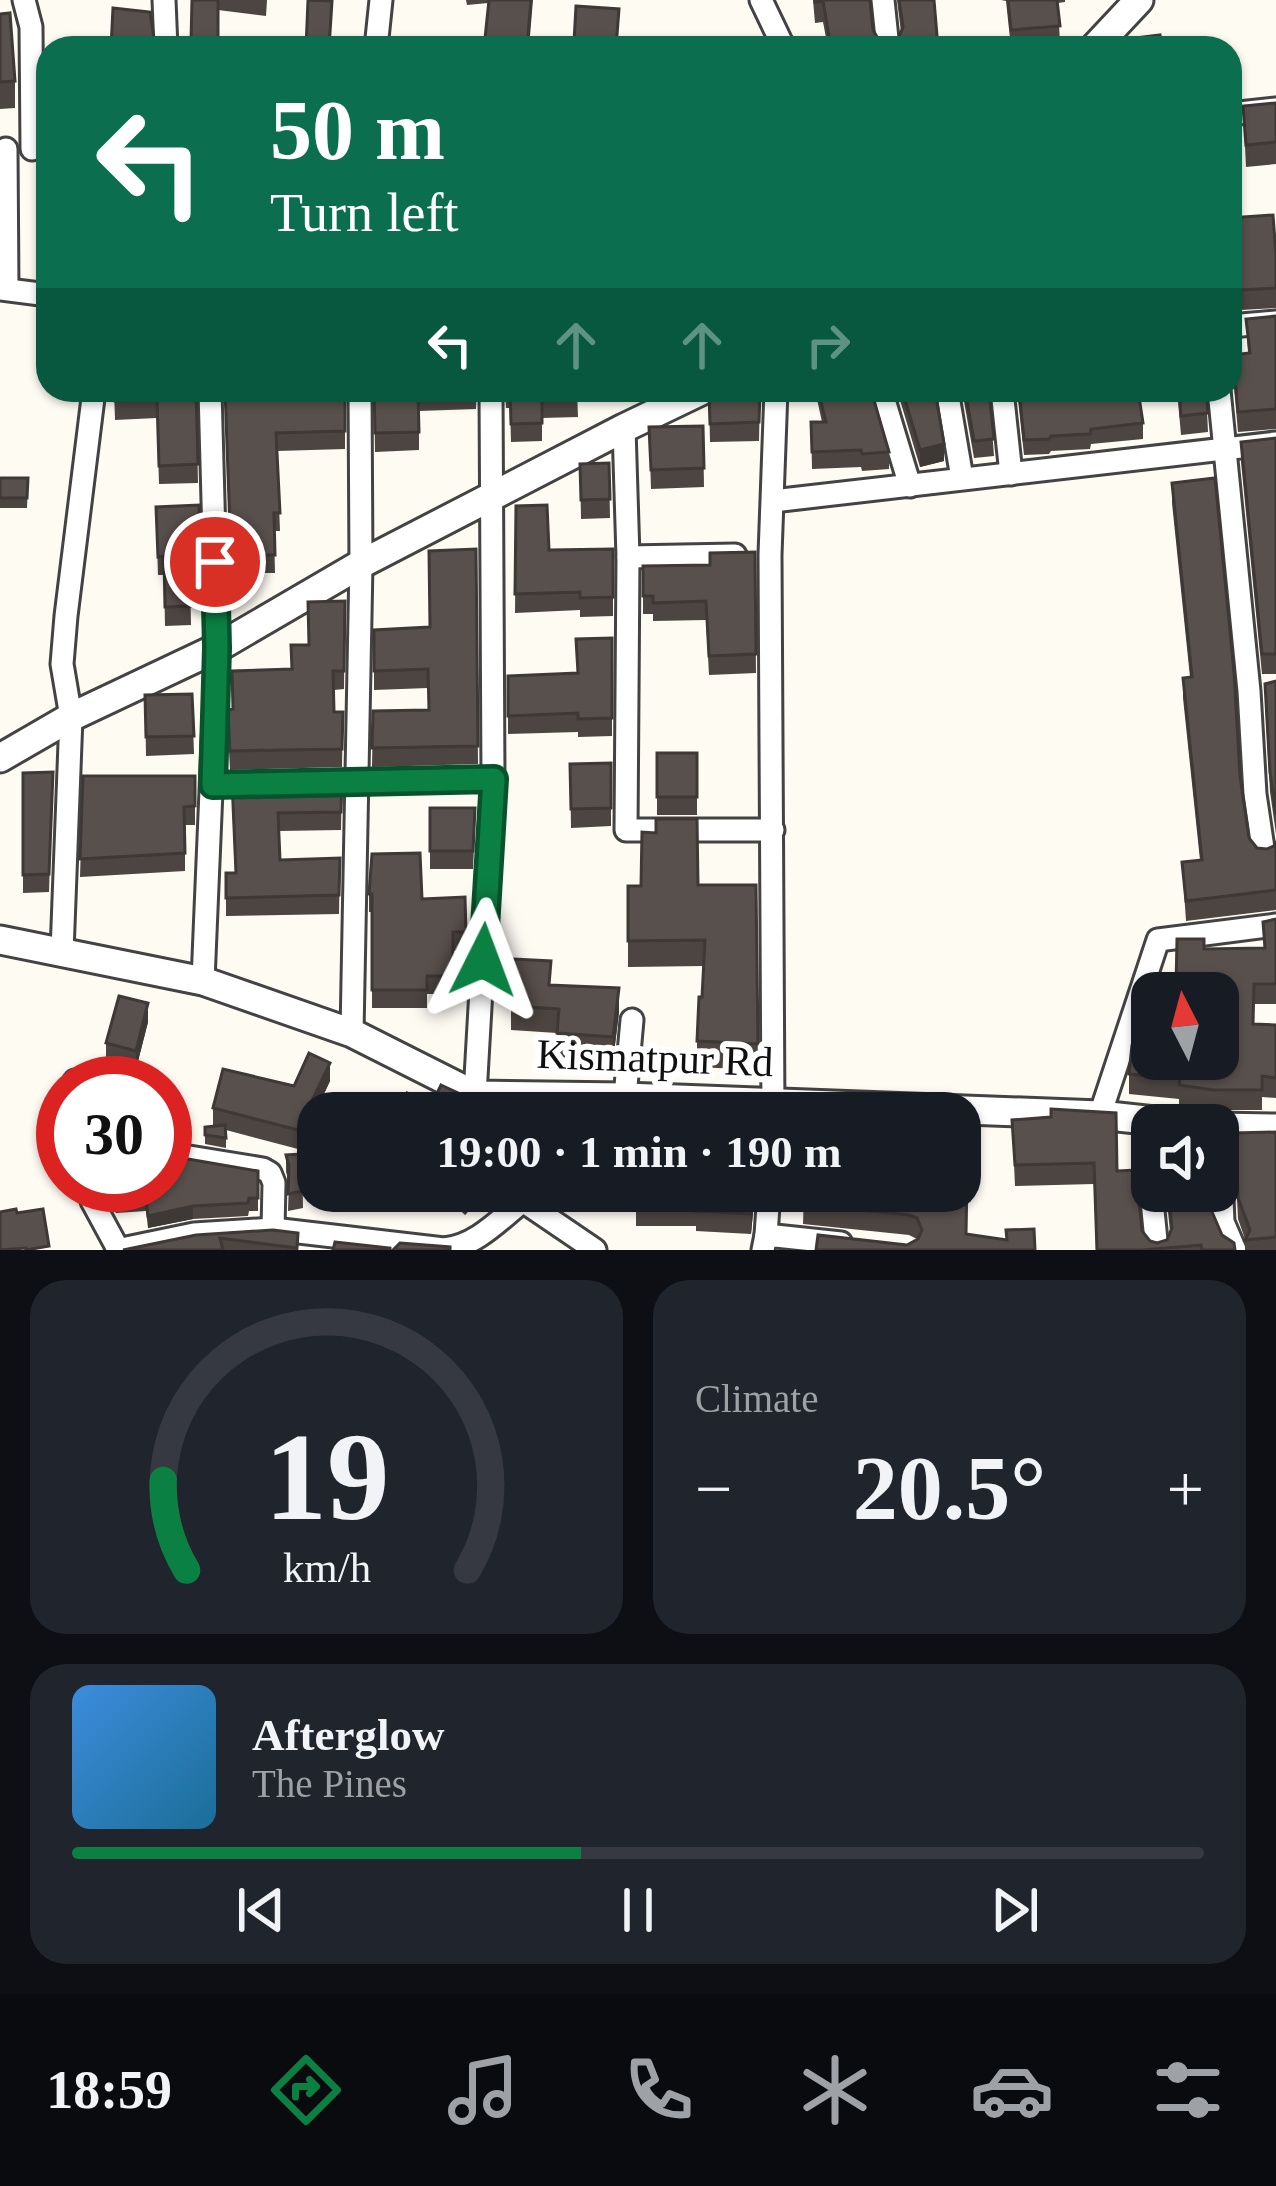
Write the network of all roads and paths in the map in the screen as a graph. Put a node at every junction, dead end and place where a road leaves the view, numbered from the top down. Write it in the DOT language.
graph roads {
  1 [pos="24,0"];
  2 [pos="164,0"];
  3 [pos="382,0"];
  4 [pos="761,0"];
  5 [pos="883,0"];
  6 [pos="1139,0"];
  7 [pos="166,36"];
  8 [pos="378,36"];
  9 [pos="778,36"];
  10 [pos="887,36"];
  11 [pos="1105,36"];
  12 [pos="36,95"];
  13 [pos="1276,109"];
  14 [pos="1242,113"];
  15 [pos="3,149"];
  16 [pos="36,149"];
  17 [pos="4,289"];
  18 [pos="36,293"];
  19 [pos="1276,322"];
  20 [pos="1242,325"];
  21 [pos="93,402"];
  22 [pos="210,402"];
  23 [pos="360,402"];
  24 [pos="491,402"];
  25 [pos="679,402"];
  26 [pos="776,402"];
  27 [pos="885,402"];
  28 [pos="948,402"];
  29 [pos="1003,402"];
  30 [pos="1220,402"];
  31 [pos="624,428"];
  32 [pos="1276,443"];
  33 [pos="1223,450"];
  34 [pos="1011,474"];
  35 [pos="962,478"];
  36 [pos="910,486"];
  37 [pos="493,496"];
  38 [pos="773,501"];
  39 [pos="770,555"];
  40 [pos="628,556"];
  41 [pos="361,564"];
  42 [pos="217,648"];
  43 [pos="1276,687"];
  44 [pos="1249,691"];
  45 [pos="70,717"];
  46 [pos="0,758"];
  47 [pos="494,779"];
  48 [pos="317,783"];
  49 [pos="358,783"];
  50 [pos="1265,793"];
  51 [pos="773,830"];
  52 [pos="1264,855"];
  53 [pos="1276,925"];
  54 [pos="0,940"];
  55 [pos="62,952"];
  56 [pos="203,981"];
  57 [pos="632,1020"];
  58 [pos="352,1033"];
  59 [pos="458,1092"];
  60 [pos="480,1092"];
  61 [pos="625,1092"];
  62 [pos="774,1092"];
  63 [pos="981,1112"];
  64 [pos="1100,1115"];
  65 [pos="1131,1119"];
  66 [pos="1239,1127"];
  67 [pos="1276,1128"];
  68 [pos="192,1157"];
  69 [pos="98,1212"];
  70 [pos="503,1212"];
  71 [pos="543,1212"];
  72 [pos="767,1212"];
  73 [pos="1153,1212"];
  74 [pos="1222,1212"];
  75 [pos="273,1229"];
  76 [pos="860,1245"];
  77 [pos="763,1246"];
  78 [pos="117,1250"];
  79 [pos="595,1250"];
  80 [pos="1157,1250"];
  81 [pos="1235,1250"];
  1 -- 12 [label="street"];
  2 -- 7 [label="street"];
  3 -- 8 [label="street"];
  4 -- 9 [label="street"];
  5 -- 10 [label="street"];
  6 -- 11 [label="street"];
  13 -- 14 [label="street"];
  15 -- 16 [label="street"];
  15 -- 17 [label="street"];
  17 -- 18 [label="street"];
  19 -- 20 [label="street"];
  21 -- 45 [label="street"];
  22 -- 42 [label="street"];
  23 -- 41 [label="street"];
  24 -- 37 [label="street"];
  25 -- 31 [label="street"];
  26 -- 38 [label="street"];
  27 -- 36 [label="street"];
  28 -- 35 [label="street"];
  29 -- 34 [label="street"];
  30 -- 33 [label="street"];
  31 -- 37 [label="street"];
  31 -- 40 [label="street"];
  32 -- 33 [label="street"];
  33 -- 34 [label="street"];
  33 -- 44 [label="street"];
  34 -- 35 [label="street"];
  35 -- 36 [label="street"];
  36 -- 38 [label="street"];
  37 -- 41 [label="street"];
  37 -- 47 [label="street"];
  38 -- 39 [label="street"];
  39 -- 40 [label="street"];
  39 -- 51 [label="street"];
  40 -- 51 [label="street"];
  41 -- 42 [label="street"];
  41 -- 49 [label="street"];
  42 -- 45 [label="street"];
  42 -- 56 [label="street"];
  43 -- 44 [label="street"];
  44 -- 50 [label="street"];
  45 -- 46 [label="street"];
  45 -- 55 [label="street"];
  47 -- 49 [label="street"];
  47 -- 60 [label="street"];
  48 -- 49 [label="street"];
  49 -- 58 [label="street"];
  50 -- 52 [label="street"];
  51 -- 62 [label="street"];
  53 -- 64 [label="street"];
  54 -- 55 [label="street, Kismatpur Rd"];
  55 -- 56 [label="street, Kismatpur Rd"];
  56 -- 58 [label="street, Kismatpur Rd"];
  57 -- 61 [label="street"];
  58 -- 59 [label="street, Kismatpur Rd"];
  63 -- 64 [label="street, Kismatpur Rd"];
  64 -- 65 [label="street, Kismatpur Rd"];
  66 -- 67 [label="street"];
  68 -- 75 [label="street"];
  69 -- 78 [label="street"];
  70 -- 75 [label="street"];
  71 -- 79 [label="street"];
  72 -- 77 [label="street"];
  73 -- 80 [label="street"];
  74 -- 81 [label="street"];
  75 -- 78 [label="street"];
  76 -- 77 [label="street"];
}
